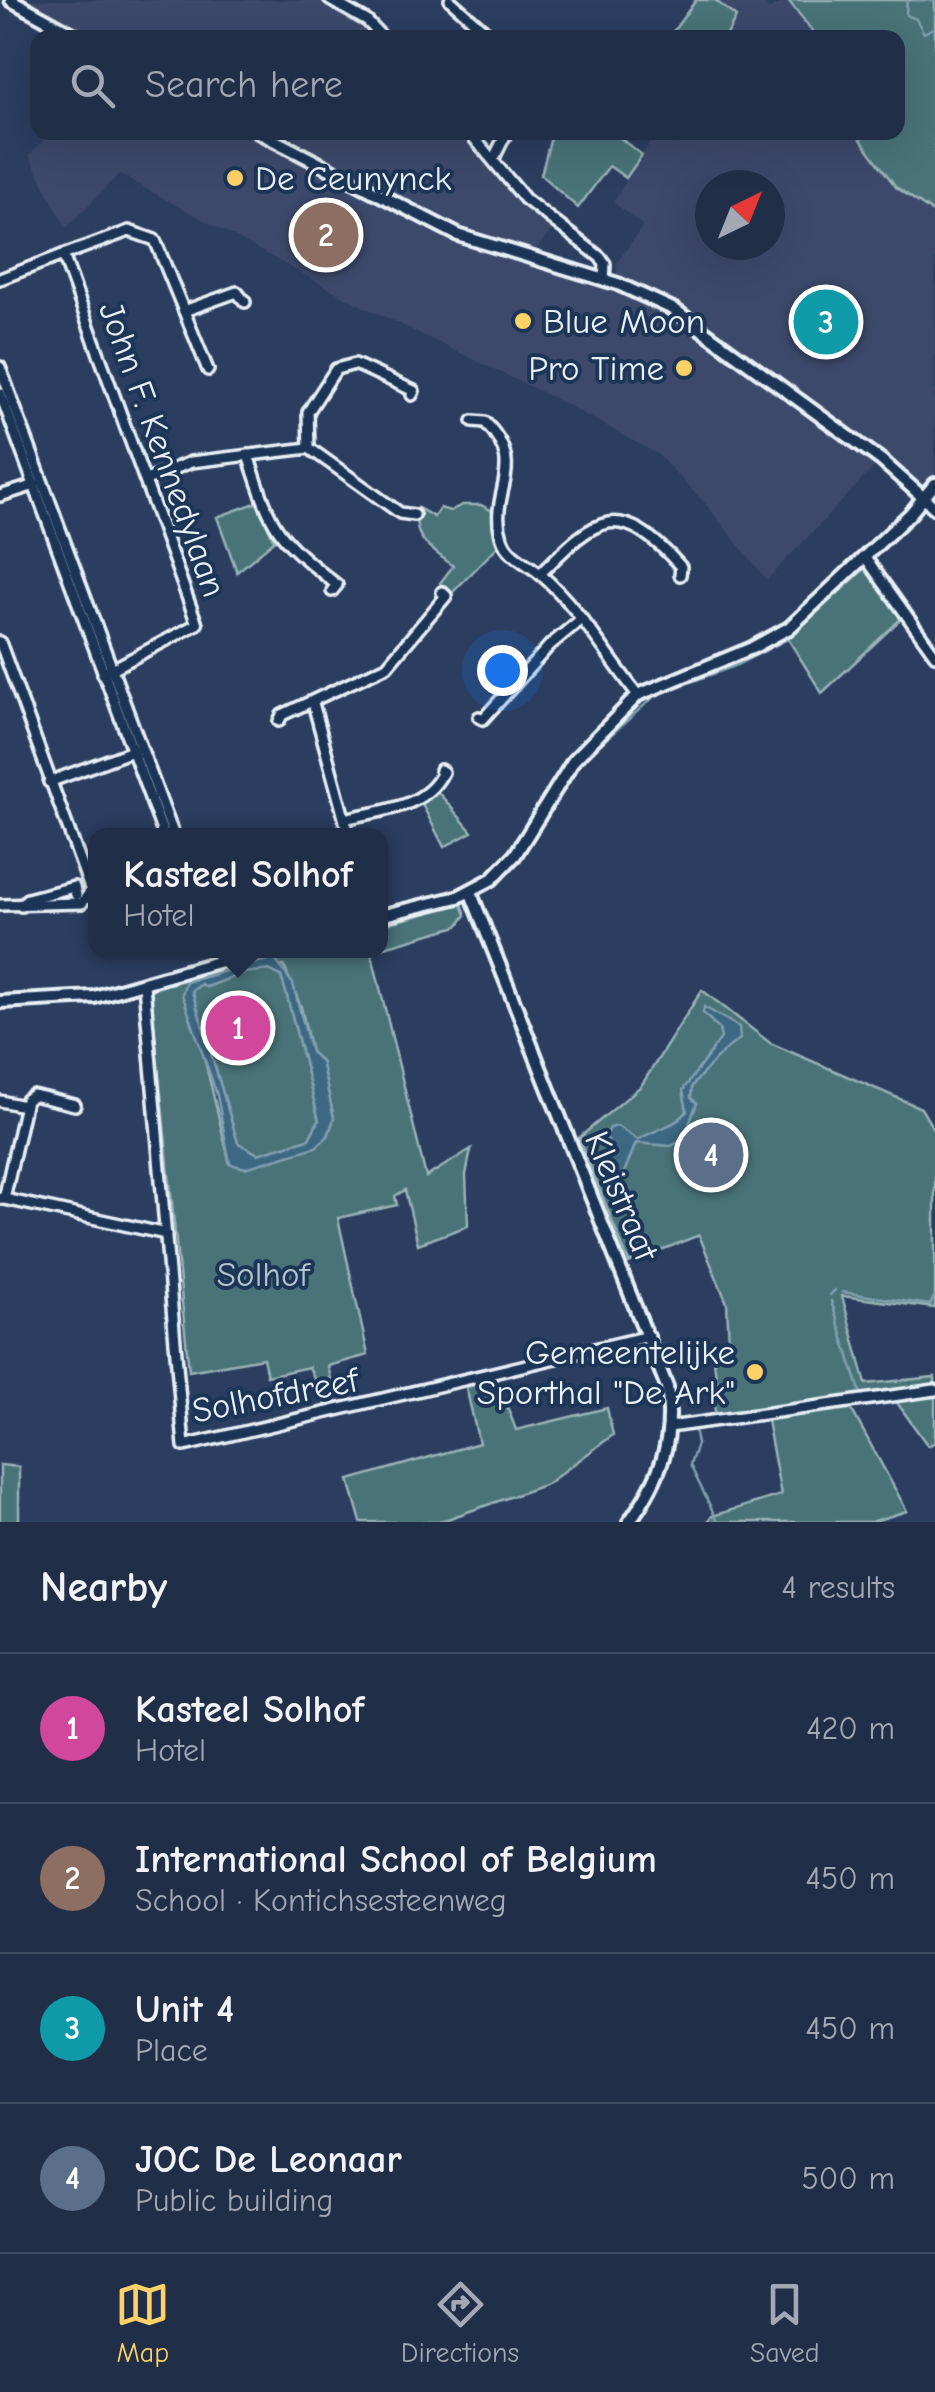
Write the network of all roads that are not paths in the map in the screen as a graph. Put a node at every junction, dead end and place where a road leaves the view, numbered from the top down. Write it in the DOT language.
graph roads {
  1 [pos="11,0"];
  2 [pos="330,0"];
  3 [pos="450,0"];
  4 [pos="65,30"];
  5 [pos="376,30"];
  6 [pos="483,30"];
  7 [pos="273,140"];
  8 [pos="475,140"];
  9 [pos="503,140"];
  10 [pos="493,160"];
  11 [pos="592,251"];
  12 [pos="63,255"];
  13 [pos="586,274"];
  14 [pos="0,279"];
  15 [pos="604,280"];
  16 [pos="245,302"];
  17 [pos="184,311"];
  18 [pos="0,367"];
  19 [pos="208,370"];
  20 [pos="412,396"];
  21 [pos="4,400"];
  22 [pos="474,421"];
  23 [pos="309,448"];
  24 [pos="248,454"];
  25 [pos="146,480"];
  26 [pos="38,484"];
  27 [pos="935,484"];
  28 [pos="0,496"];
  29 [pos="925,497"];
  30 [pos="935,508"];
  31 [pos="414,515"];
  32 [pos="865,557"];
  33 [pos="540,574"];
  34 [pos="680,575"];
  35 [pos="332,591"];
  36 [pos="442,592"];
  37 [pos="579,621"];
  38 [pos="0,642"];
  39 [pos="935,654"];
  40 [pos="108,672"];
  41 [pos="638,694"];
  42 [pos="313,703"];
  43 [pos="479,717"];
  44 [pos="279,721"];
  45 [pos="137,749"];
  46 [pos="440,770"];
  47 [pos="49,782"];
  48 [pos="344,819"];
  49 [pos="162,828"];
  50 [pos="171,828"];
  51 [pos="347,828"];
  52 [pos="88,890"];
  53 [pos="470,891"];
  54 [pos="76,895"];
  55 [pos="88,898"];
  56 [pos="0,905"];
  57 [pos="21,906"];
  58 [pos="388,914"];
  59 [pos="216,959"];
  60 [pos="144,984"];
  61 [pos="0,1002"];
  62 [pos="0,1101"];
  63 [pos="75,1104"];
  64 [pos="24,1106"];
  65 [pos="2,1198"];
  66 [pos="166,1234"];
  67 [pos="649,1336"];
  68 [pos="935,1390"];
  69 [pos="670,1428"];
  70 [pos="629,1522"];
  1 -- 4 [label="street"];
  2 -- 5 [label="street"];
  3 -- 6 [label="street"];
  7 -- 13 [label="street"];
  8 -- 10 [label="street"];
  9 -- 10 [label="street"];
  10 -- 11 [label="street"];
  11 -- 13 [label="street"];
  11 -- 15 [label="street"];
  12 -- 14 [label="street"];
  12 -- 17 [label="street"];
  12 -- 25 [label="street, John F. Kennedylaan"];
  13 -- 15 [label="street"];
  15 -- 29 [label="street"];
  16 -- 17 [label="street"];
  17 -- 19 [label="street"];
  18 -- 21 [label="street"];
  20 -- 23 [label="street"];
  21 -- 26 [label="street"];
  22 -- 33 [label="street"];
  23 -- 24 [label="street"];
  23 -- 31 [label="street"];
  24 -- 25 [label="street"];
  24 -- 35 [label="street"];
  25 -- 40 [label="street, John F. Kennedylaan"];
  26 -- 28 [label="street"];
  26 -- 40 [label="street"];
  27 -- 29 [label="street"];
  29 -- 30 [label="street"];
  29 -- 32 [label="street"];
  32 -- 39 [label="street"];
  32 -- 41 [label="street"];
  33 -- 34 [label="street"];
  33 -- 37 [label="street"];
  36 -- 42 [label="street"];
  37 -- 41 [label="street"];
  37 -- 43 [label="street"];
  38 -- 47 [label="street"];
  40 -- 45 [label="street"];
  41 -- 53 [label="street"];
  42 -- 44 [label="street"];
  42 -- 48 [label="street"];
  45 -- 47 [label="street"];
  45 -- 49 [label="street"];
  45 -- 50 [label="street"];
  46 -- 48 [label="street"];
  47 -- 52 [label="street"];
  48 -- 51 [label="street"];
  53 -- 58 [label="street"];
  53 -- 67 [label="street, Kleistraat"];
  54 -- 57 [label="street"];
  55 -- 57 [label="street"];
  56 -- 57 [label="street"];
  59 -- 60 [label="street"];
  60 -- 61 [label="street"];
  60 -- 66 [label="street, Solhofdreef"];
  62 -- 64 [label="street"];
  63 -- 64 [label="street"];
  64 -- 65 [label="street"];
  65 -- 66 [label="street"];
  66 -- 67 [label="street, Solhofdreef"];
  67 -- 69 [label="street, Kleistraat"];
  68 -- 69 [label="street"];
  69 -- 70 [label="street, Kleistraat"];
}
